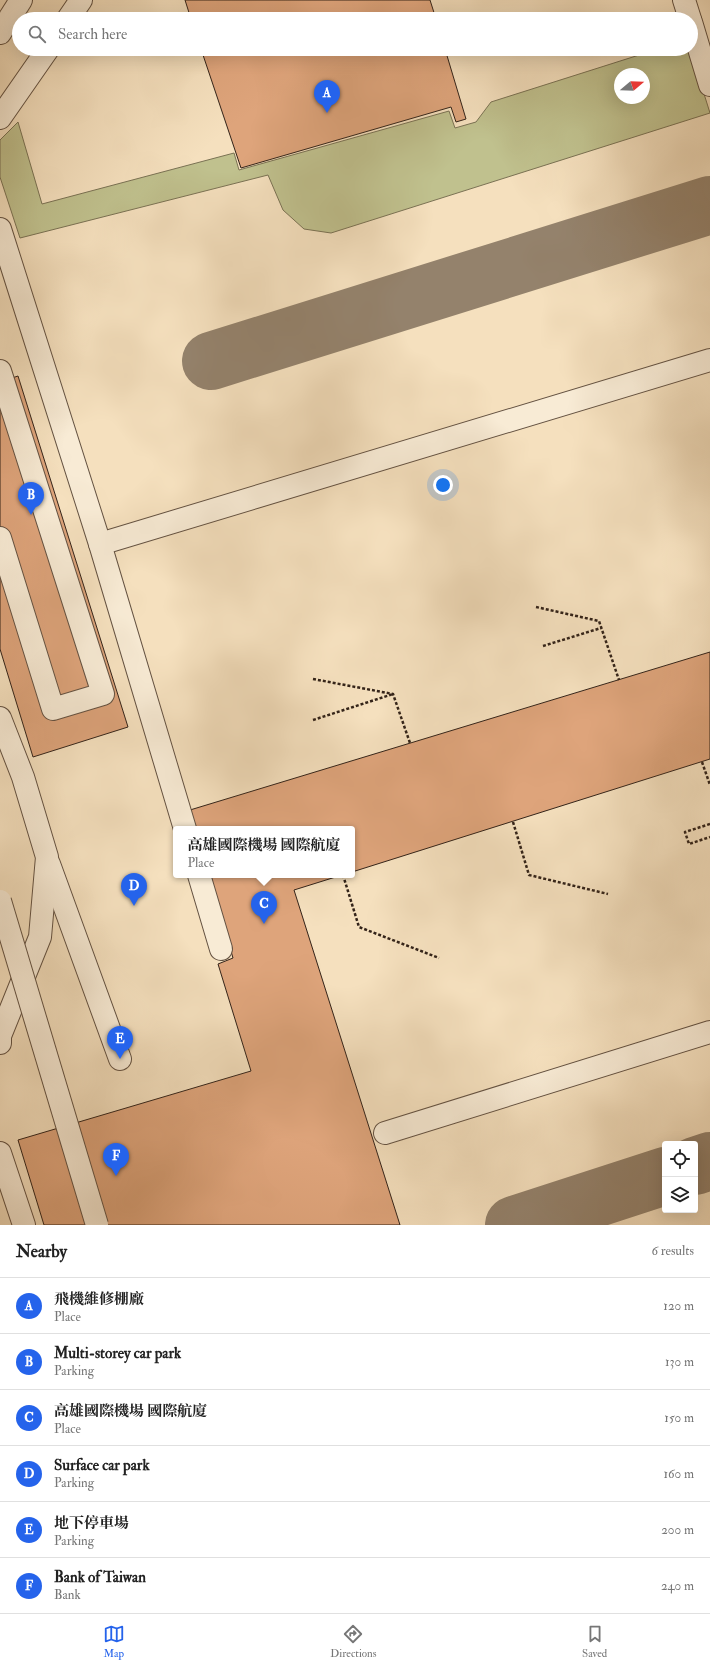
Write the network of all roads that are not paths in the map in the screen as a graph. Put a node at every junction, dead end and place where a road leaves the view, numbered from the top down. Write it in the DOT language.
graph roads {
  1 [pos="21,0"];
  2 [pos="81,0"];
  3 [pos="684,0"];
  4 [pos="13,12"];
  5 [pos="73,12"];
  6 [pos="688,12"];
  7 [pos="12,14"];
  8 [pos="0,33"];
  9 [pos="698,45"];
  10 [pos="43,56"];
  11 [pos="710,85"];
  12 [pos="0,118"];
  13 [pos="0,229"];
  14 [pos="710,360"];
  15 [pos="0,371"];
  16 [pos="0,538"];
  17 [pos="100,544"];
  18 [pos="0,718"];
  19 [pos="184,826"];
  20 [pos="47,857"];
  21 [pos="200,878"];
  22 [pos="0,901"];
  23 [pos="221,949"];
  24 [pos="710,1032"];
  25 [pos="0,1043"];
  26 [pos="120,1059"];
  27 [pos="385,1133"];
  28 [pos="0,1153"];
  29 [pos="24,1225"];
  30 [pos="97,1225"];
  1 -- 4 [label="lane"];
  2 -- 5 [label="lane"];
  3 -- 6 [label="lane"];
  7 -- 8 [label="lane"];
  9 -- 11 [label="lane"];
  10 -- 12 [label="lane"];
  13 -- 17 [label="lane"];
  14 -- 17 [label="lane"];
  15 -- 16 [label="lane"];
  17 -- 19 [label="lane"];
  18 -- 20 [label="lane"];
  20 -- 25 [label="lane"];
  20 -- 26 [label="lane"];
  21 -- 23 [label="lane"];
  22 -- 30 [label="lane, bridge"];
  24 -- 27 [label="lane"];
  28 -- 29 [label="lane"];
}
